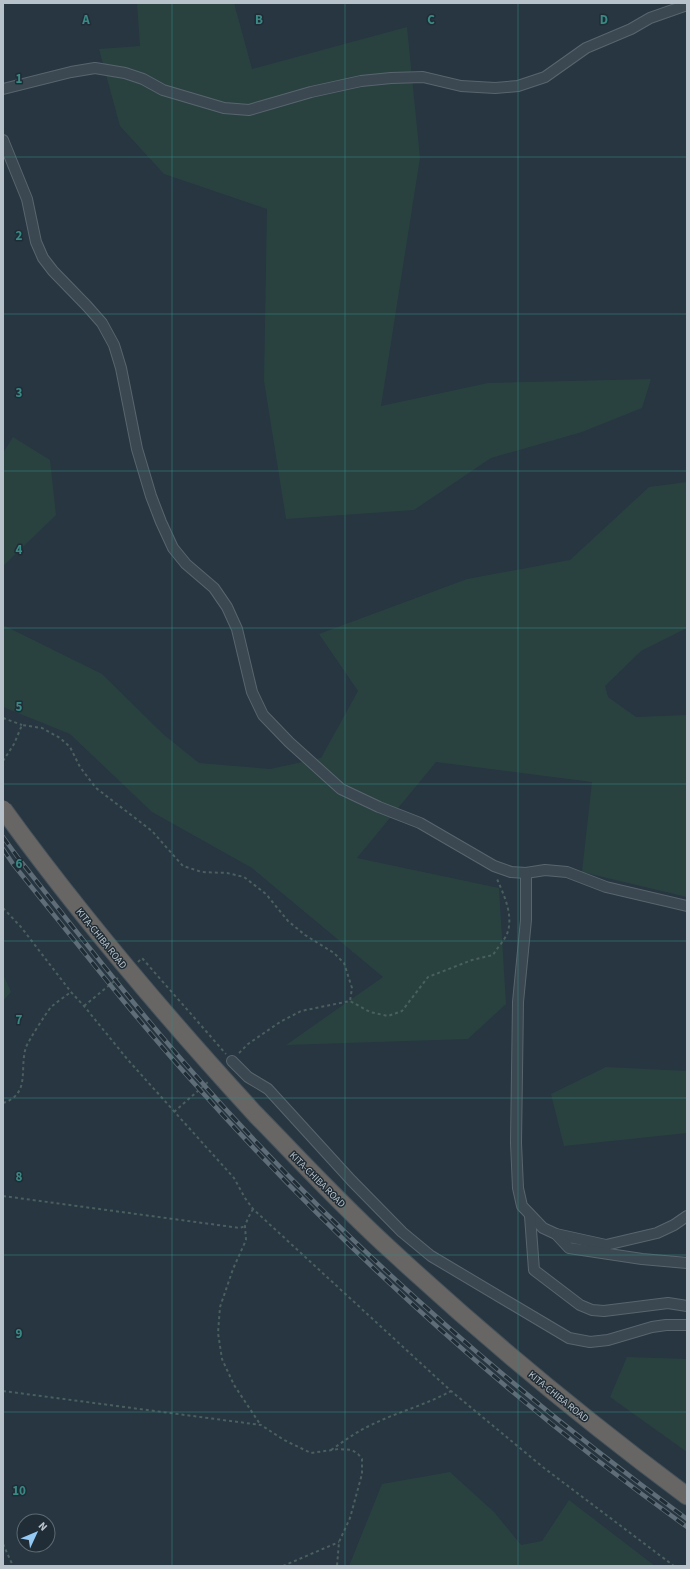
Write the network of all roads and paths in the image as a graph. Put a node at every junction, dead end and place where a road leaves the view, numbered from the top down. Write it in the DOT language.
graph roads {
  1 [pos="687,5"];
  2 [pos="3,90"];
  3 [pos="3,140"];
  4 [pos="3,718"];
  5 [pos="22,724"];
  6 [pos="3,761"];
  7 [pos="3,809"];
  8 [pos="487,862"];
  9 [pos="526,873"];
  10 [pos="687,906"];
  11 [pos="3,908"];
  12 [pos="71,992"];
  13 [pos="350,1001"];
  14 [pos="232,1061"];
  15 [pos="209,1081"];
  16 [pos="3,1103"];
  17 [pos="174,1112"];
  18 [pos="3,1196"];
  19 [pos="253,1209"];
  20 [pos="530,1216"];
  21 [pos="687,1216"];
  22 [pos="245,1226"];
  23 [pos="556,1234"];
  24 [pos="687,1262"];
  25 [pos="687,1306"];
  26 [pos="687,1325"];
  27 [pos="3,1391"];
  28 [pos="451,1391"];
  29 [pos="261,1424"];
  30 [pos="330,1450"];
  31 [pos="687,1496"];
  32 [pos="339,1542"];
  33 [pos="3,1544"];
  34 [pos="13,1566"];
  35 [pos="282,1566"];
  36 [pos="337,1566"];
  37 [pos="674,1566"];
  1 -- 2 [label="street"];
  3 -- 8 [label="street"];
  4 -- 5 [label="path"];
  5 -- 6 [label="path"];
  5 -- 13 [label="path"];
  7 -- 31 [label="highway, KITA-CHIBA ROAD, bridge"];
  8 -- 9 [label="street"];
  8 -- 13 [label="path"];
  9 -- 10 [label="street"];
  9 -- 20 [label="street"];
  11 -- 12 [label="path"];
  12 -- 16 [label="path"];
  12 -- 17 [label="path"];
  13 -- 14 [label="path"];
  14 -- 26 [label="street"];
  15 -- 17 [label="path"];
  17 -- 19 [label="path"];
  18 -- 22 [label="path"];
  19 -- 22 [label="path"];
  19 -- 28 [label="path"];
  20 -- 23 [label="street"];
  20 -- 25 [label="street"];
  21 -- 23 [label="street"];
  22 -- 29 [label="path"];
  23 -- 24 [label="street"];
  27 -- 29 [label="path"];
  28 -- 30 [label="path"];
  28 -- 37 [label="path"];
  29 -- 30 [label="path"];
  30 -- 32 [label="path"];
  32 -- 35 [label="path"];
  32 -- 36 [label="path"];
  33 -- 34 [label="path"];
}
